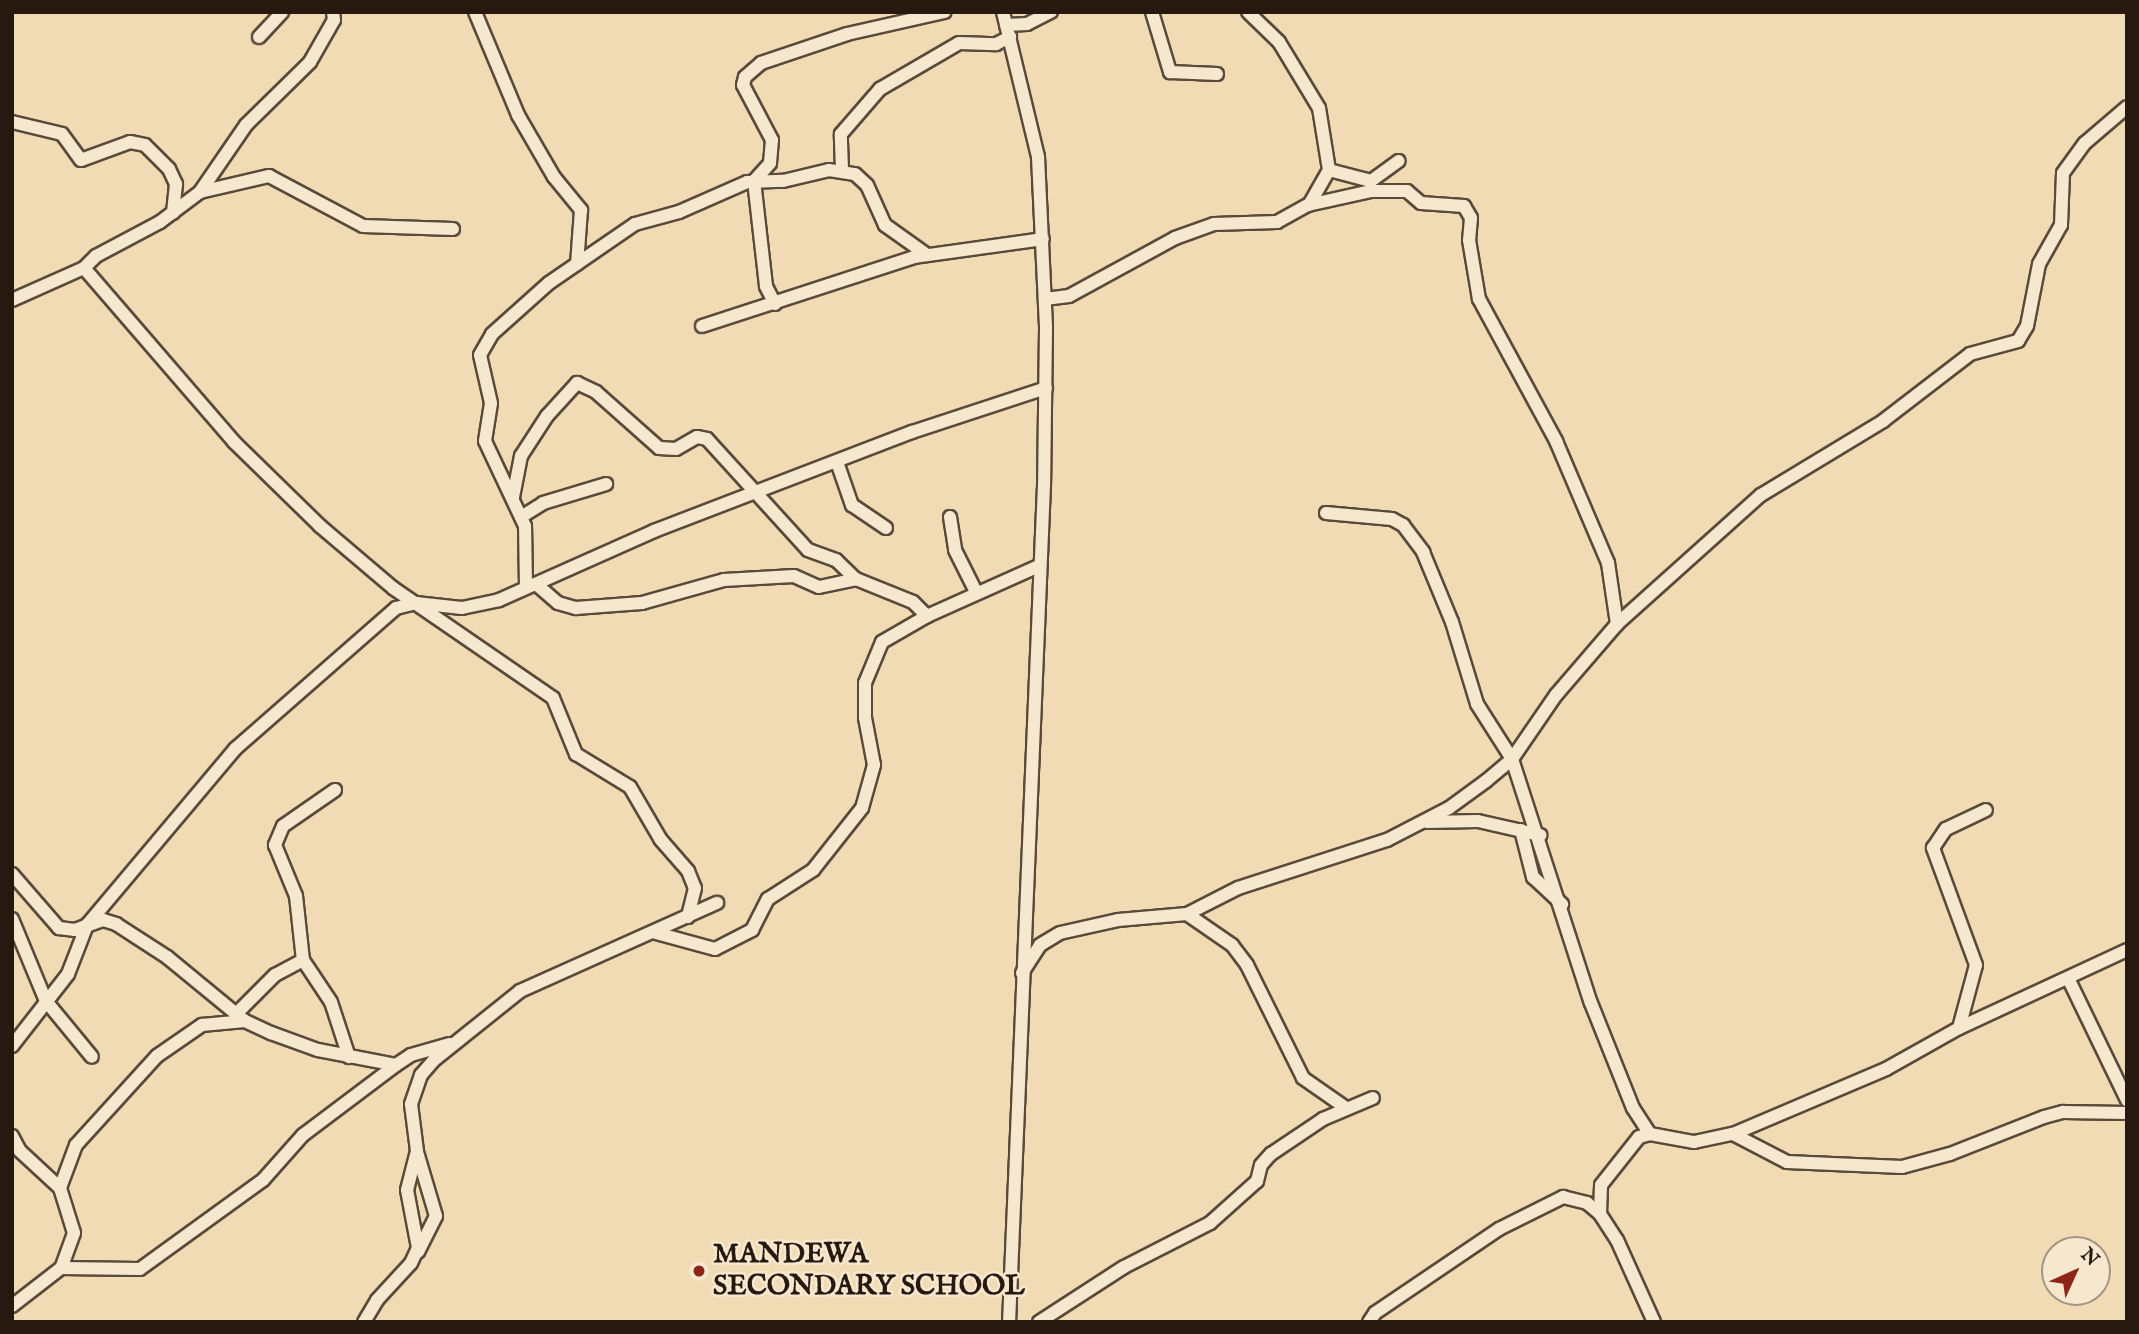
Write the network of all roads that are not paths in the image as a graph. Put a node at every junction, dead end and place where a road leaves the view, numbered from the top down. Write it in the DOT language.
graph roads {
  1 [pos="282,12"];
  2 [pos="333,12"];
  3 [pos="475,12"];
  4 [pos="945,12"];
  5 [pos="1051,12"];
  6 [pos="1152,12"];
  7 [pos="1248,12"];
  8 [pos="1006,24"];
  9 [pos="259,37"];
  10 [pos="1217,74"];
  11 [pos="2127,107"];
  12 [pos="12,122"];
  13 [pos="1399,161"];
  14 [pos="842,170"];
  15 [pos="1329,170"];
  16 [pos="754,181"];
  17 [pos="200,192"];
  18 [pos="1308,205"];
  19 [pos="173,214"];
  20 [pos="453,229"];
  21 [pos="1043,239"];
  22 [pos="928,256"];
  23 [pos="577,264"];
  24 [pos="84,268"];
  25 [pos="1045,299"];
  26 [pos="12,300"];
  27 [pos="775,304"];
  28 [pos="702,326"];
  29 [pos="1046,388"];
  30 [pos="837,462"];
  31 [pos="606,484"];
  32 [pos="758,494"];
  33 [pos="513,498"];
  34 [pos="1326,513"];
  35 [pos="521,517"];
  36 [pos="950,517"];
  37 [pos="886,528"];
  38 [pos="1038,566"];
  39 [pos="856,579"];
  40 [pos="531,586"];
  41 [pos="976,592"];
  42 [pos="416,603"];
  43 [pos="927,616"];
  44 [pos="1617,624"];
  45 [pos="1512,759"];
  46 [pos="335,790"];
  47 [pos="1986,810"];
  48 [pos="1423,822"];
  49 [pos="1521,830"];
  50 [pos="1540,835"];
  51 [pos="12,874"];
  52 [pos="717,903"];
  53 [pos="1562,904"];
  54 [pos="1187,914"];
  55 [pos="688,917"];
  56 [pos="12,919"];
  57 [pos="87,925"];
  58 [pos="656,933"];
  59 [pos="2127,950"];
  60 [pos="303,960"];
  61 [pos="1022,973"];
  62 [pos="2068,978"];
  63 [pos="46,1001"];
  64 [pos="241,1017"];
  65 [pos="1959,1028"];
  66 [pos="452,1043"];
  67 [pos="12,1046"];
  68 [pos="92,1057"];
  69 [pos="349,1057"];
  70 [pos="396,1065"];
  71 [pos="1373,1098"];
  72 [pos="2127,1100"];
  73 [pos="1346,1108"];
  74 [pos="2127,1113"];
  75 [pos="1650,1134"];
  76 [pos="1733,1134"];
  77 [pos="12,1136"];
  78 [pos="417,1152"];
  79 [pos="60,1188"];
  80 [pos="1600,1214"];
  81 [pos="415,1256"];
  82 [pos="61,1268"];
  83 [pos="12,1306"];
  84 [pos="364,1322"];
  85 [pos="1009,1322"];
  86 [pos="1039,1322"];
  87 [pos="1369,1322"];
  88 [pos="1654,1322"];
  1 -- 9 [label="street"];
  2 -- 17 [label="street"];
  3 -- 23 [label="street"];
  4 -- 16 [label="street"];
  5 -- 8 [label="street"];
  6 -- 10 [label="street"];
  7 -- 15 [label="street"];
  8 -- 14 [label="street"];
  8 -- 21 [label="street"];
  11 -- 44 [label="street"];
  12 -- 19 [label="street"];
  13 -- 15 [label="street"];
  14 -- 16 [label="street"];
  14 -- 22 [label="street"];
  15 -- 18 [label="street"];
  16 -- 23 [label="street"];
  16 -- 27 [label="street"];
  17 -- 19 [label="street"];
  17 -- 20 [label="street"];
  18 -- 25 [label="street"];
  18 -- 44 [label="street"];
  19 -- 24 [label="street"];
  21 -- 22 [label="street"];
  21 -- 25 [label="street"];
  22 -- 27 [label="street"];
  23 -- 33 [label="street"];
  24 -- 26 [label="street"];
  24 -- 42 [label="street"];
  25 -- 29 [label="street"];
  27 -- 28 [label="street"];
  29 -- 30 [label="street"];
  29 -- 38 [label="street"];
  30 -- 32 [label="street"];
  30 -- 37 [label="street"];
  31 -- 35 [label="street"];
  32 -- 33 [label="street"];
  32 -- 39 [label="street"];
  32 -- 40 [label="street"];
  33 -- 35 [label="street"];
  34 -- 45 [label="street"];
  35 -- 40 [label="street"];
  36 -- 41 [label="street"];
  38 -- 41 [label="street"];
  38 -- 61 [label="street"];
  39 -- 40 [label="street"];
  39 -- 43 [label="street"];
  40 -- 42 [label="street"];
  41 -- 43 [label="street"];
  42 -- 55 [label="street"];
  42 -- 57 [label="street"];
  43 -- 58 [label="street"];
  44 -- 45 [label="street"];
  45 -- 48 [label="street"];
  45 -- 50 [label="street"];
  46 -- 60 [label="street"];
  47 -- 65 [label="street"];
  48 -- 49 [label="street"];
  48 -- 54 [label="street"];
  49 -- 50 [label="street"];
  49 -- 53 [label="street"];
  50 -- 53 [label="street"];
  51 -- 57 [label="street"];
  52 -- 55 [label="street"];
  53 -- 75 [label="street"];
  54 -- 61 [label="street"];
  54 -- 73 [label="street"];
  55 -- 58 [label="street"];
  56 -- 63 [label="street"];
  57 -- 63 [label="street"];
  57 -- 64 [label="street"];
  58 -- 66 [label="street"];
  59 -- 62 [label="street"];
  60 -- 64 [label="street"];
  60 -- 69 [label="street"];
  61 -- 85 [label="street"];
  62 -- 65 [label="street"];
  62 -- 72 [label="street"];
  63 -- 67 [label="street"];
  63 -- 68 [label="street"];
  64 -- 69 [label="street"];
  64 -- 79 [label="street"];
  65 -- 76 [label="street"];
  66 -- 70 [label="street"];
  66 -- 78 [label="street"];
  69 -- 70 [label="street"];
  70 -- 82 [label="street"];
  71 -- 73 [label="street"];
  73 -- 86 [label="street"];
  74 -- 76 [label="street"];
  75 -- 76 [label="street"];
  75 -- 80 [label="street"];
  77 -- 79 [label="street"];
  78 -- 81 [label="street"];
  78 -- 81 [label="street"];
  79 -- 82 [label="street"];
  80 -- 87 [label="street"];
  80 -- 88 [label="street"];
  81 -- 84 [label="street"];
  82 -- 83 [label="street"];
}
